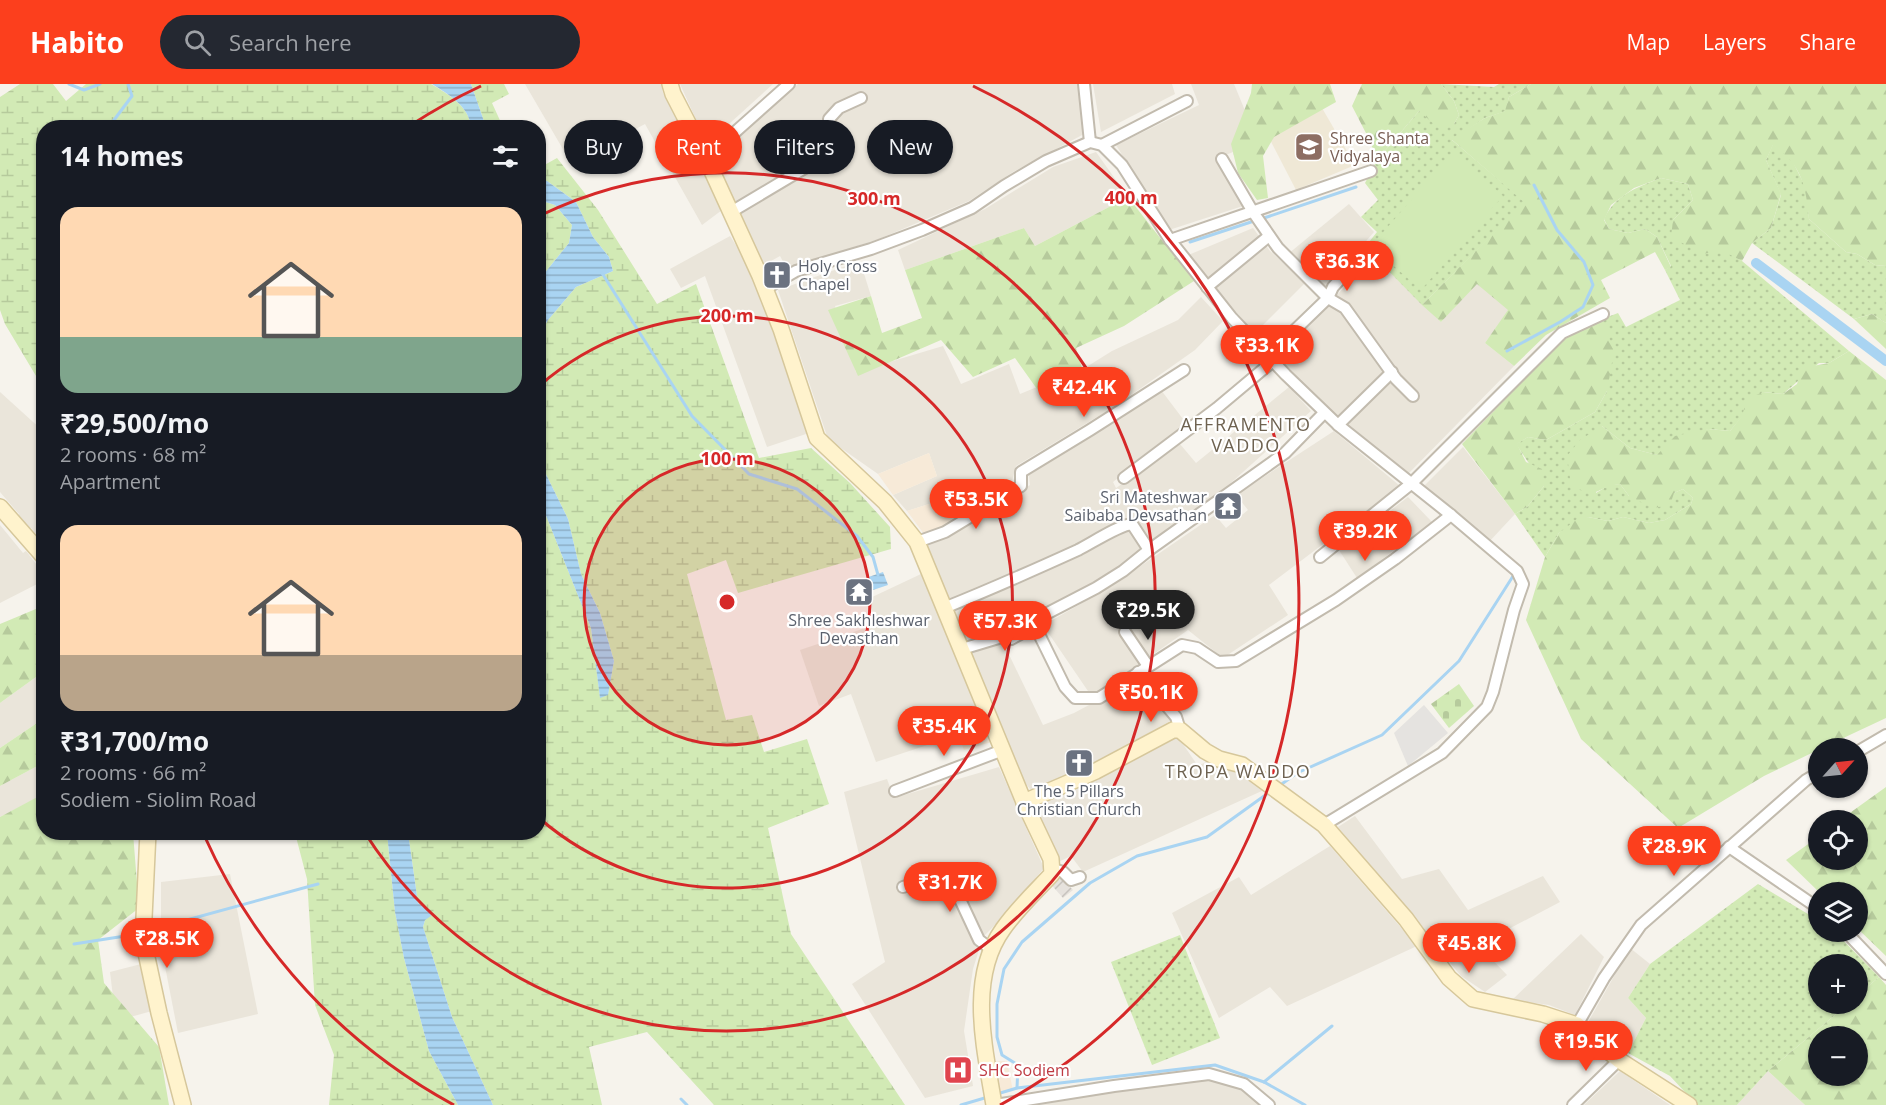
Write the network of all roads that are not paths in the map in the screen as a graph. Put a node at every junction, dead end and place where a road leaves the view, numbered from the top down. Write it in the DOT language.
graph roads {
  1 [pos="670,84"];
  2 [pos="789,84"];
  3 [pos="1084,84"];
  4 [pos="861,98"];
  5 [pos="1187,101"];
  6 [pos="686,120"];
  7 [pos="742,126"];
  8 [pos="1090,142"];
  9 [pos="1102,144"];
  10 [pos="1222,159"];
  11 [pos="1371,171"];
  12 [pos="713,174"];
  13 [pos="731,212"];
  14 [pos="1253,212"];
  15 [pos="1269,236"];
  16 [pos="1170,240"];
  17 [pos="1366,250"];
  18 [pos="1207,287"];
  19 [pos="765,290"];
  20 [pos="1328,298"];
  21 [pos="1603,314"];
  22 [pos="1271,358"];
  23 [pos="1184,370"];
  24 [pos="1392,372"];
  25 [pos="1413,396"];
  26 [pos="1324,413"];
  27 [pos="1338,425"];
  28 [pos="1124,478"];
  29 [pos="1412,483"];
  30 [pos="0,507"];
  31 [pos="1452,515"];
  32 [pos="916,542"];
  33 [pos="36,548"];
  34 [pos="1149,550"];
  35 [pos="1320,557"];
  36 [pos="944,608"];
  37 [pos="1035,626"];
  38 [pos="1125,632"];
  39 [pos="962,649"];
  40 [pos="1143,669"];
  41 [pos="1180,730"];
  42 [pos="1886,735"];
  43 [pos="1868,746"];
  44 [pos="1003,750"];
  45 [pos="1808,779"];
  46 [pos="895,791"];
  47 [pos="1024,802"];
  48 [pos="1324,825"];
  49 [pos="148,840"];
  50 [pos="1729,848"];
  51 [pos="1053,869"];
  52 [pos="1080,877"];
  53 [pos="903,887"];
  54 [pos="1808,901"];
  55 [pos="1856,942"];
  56 [pos="991,949"];
  57 [pos="1886,974"];
  58 [pos="1577,1025"];
  59 [pos="1619,1060"];
  60 [pos="994,1100"];
  61 [pos="183,1105"];
  62 [pos="1269,1105"];
  63 [pos="1573,1105"];
  64 [pos="1689,1105"];
  1 -- 6 [label="main road"];
  2 -- 7 [label="street"];
  3 -- 8 [label="street"];
  4 -- 13 [label="street"];
  5 -- 9 [label="street"];
  8 -- 9 [label="street"];
  8 -- 19 [label="street"];
  9 -- 16 [label="street"];
  10 -- 14 [label="street"];
  11 -- 14 [label="street"];
  12 -- 13 [label="main road"];
  13 -- 19 [label="main road"];
  14 -- 15 [label="street"];
  14 -- 16 [label="street"];
  15 -- 18 [label="street"];
  15 -- 20 [label="street"];
  16 -- 18 [label="street"];
  17 -- 20 [label="street"];
  18 -- 22 [label="street"];
  19 -- 32 [label="main road"];
  20 -- 22 [label="street"];
  20 -- 24 [label="street"];
  21 -- 29 [label="street"];
  22 -- 26 [label="street"];
  22 -- 28 [label="street"];
  23 -- 32 [label="street"];
  24 -- 25 [label="street"];
  24 -- 27 [label="street"];
  26 -- 27 [label="street"];
  26 -- 34 [label="street"];
  27 -- 29 [label="street"];
  29 -- 31 [label="street"];
  29 -- 35 [label="street"];
  30 -- 33 [label="main road"];
  31 -- 40 [label="street"];
  31 -- 48 [label="street"];
  32 -- 36 [label="main road"];
  34 -- 36 [label="street"];
  34 -- 37 [label="street"];
  36 -- 39 [label="main road"];
  37 -- 39 [label="street"];
  37 -- 40 [label="street"];
  38 -- 40 [label="street"];
  39 -- 44 [label="main road"];
  40 -- 41 [label="street"];
  41 -- 47 [label="main road"];
  41 -- 48 [label="main road"];
  42 -- 43 [label="street"];
  44 -- 46 [label="street"];
  44 -- 47 [label="main road"];
  45 -- 50 [label="street"];
  47 -- 51 [label="main road"];
  48 -- 58 [label="main road"];
  49 -- 61 [label="main road"];
  50 -- 54 [label="street"];
  50 -- 58 [label="street"];
  51 -- 52 [label="street"];
  51 -- 56 [label="main road"];
  53 -- 56 [label="street"];
  55 -- 57 [label="street"];
  56 -- 60 [label="main road"];
  58 -- 59 [label="main road"];
  59 -- 63 [label="street"];
  59 -- 64 [label="main road"];
  60 -- 62 [label="street"];
}
